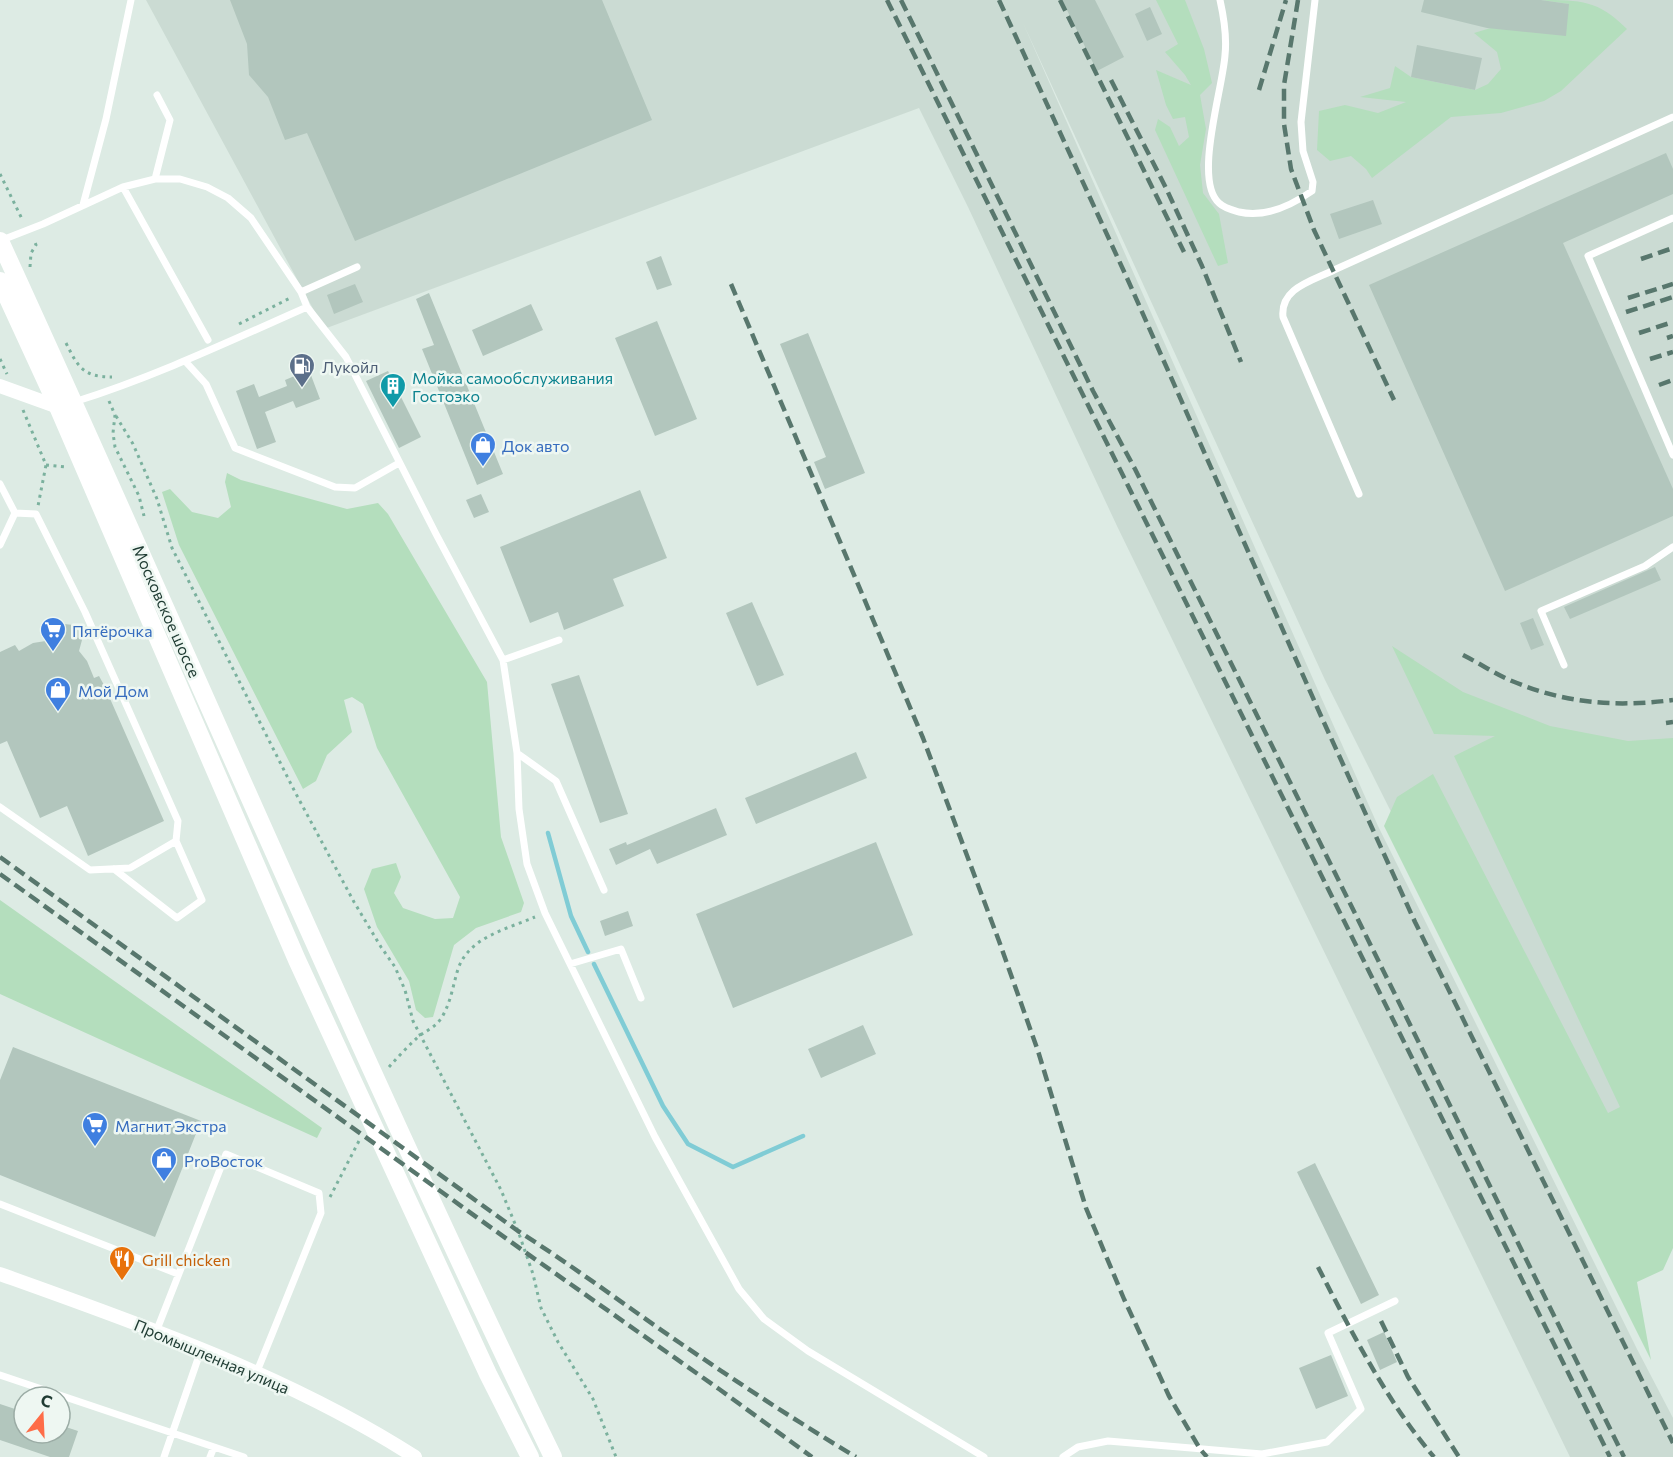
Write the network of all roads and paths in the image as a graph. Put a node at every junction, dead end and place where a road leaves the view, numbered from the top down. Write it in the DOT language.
graph roads {
  1 [pos="130,0"];
  2 [pos="1220,0"];
  3 [pos="1316,0"];
  4 [pos="157,95"];
  5 [pos="1673,117"];
  6 [pos="0,174"];
  7 [pos="155,179"];
  8 [pos="123,187"];
  9 [pos="83,205"];
  10 [pos="1673,218"];
  11 [pos="29,230"];
  12 [pos="0,241"];
  13 [pos="357,267"];
  14 [pos="34,276"];
  15 [pos="0,281"];
  16 [pos="301,292"];
  17 [pos="307,307"];
  18 [pos="239,324"];
  19 [pos="61,333"];
  20 [pos="208,340"];
  21 [pos="0,359"];
  22 [pos="185,361"];
  23 [pos="114,376"];
  24 [pos="99,377"];
  25 [pos="0,386"];
  26 [pos="16,391"];
  27 [pos="106,392"];
  28 [pos="66,405"];
  29 [pos="115,415"];
  30 [pos="116,447"];
  31 [pos="1673,455"];
  32 [pos="399,463"];
  33 [pos="46,465"];
  34 [pos="72,468"];
  35 [pos="0,484"];
  36 [pos="1359,494"];
  37 [pos="15,513"];
  38 [pos="36,514"];
  39 [pos="0,545"];
  40 [pos="1673,547"];
  41 [pos="559,640"];
  42 [pos="504,660"];
  43 [pos="1564,665"];
  44 [pos="517,753"];
  45 [pos="0,807"];
  46 [pos="176,841"];
  47 [pos="114,869"];
  48 [pos="604,890"];
  49 [pos="545,913"];
  50 [pos="570,964"];
  51 [pos="641,998"];
  52 [pos="420,1036"];
  53 [pos="0,1204"];
  54 [pos="0,1274"];
  55 [pos="178,1274"];
  56 [pos="1395,1300"];
  57 [pos="156,1332"];
  58 [pos="201,1350"];
  59 [pos="256,1374"];
  60 [pos="0,1375"];
  61 [pos="172,1432"];
  62 [pos="214,1447"];
  63 [pos="164,1457"];
  64 [pos="210,1457"];
  65 [pos="244,1457"];
  66 [pos="415,1457"];
  67 [pos="530,1457"];
  68 [pos="553,1457"];
  69 [pos="616,1457"];
  70 [pos="984,1457"];
  71 [pos="1063,1457"];
  1 -- 9 [label="lane"];
  2 -- 3 [label="lane"];
  4 -- 7 [label="lane"];
  5 -- 36 [label="lane"];
  6 -- 11 [label="path"];
  7 -- 8 [label="lane"];
  7 -- 16 [label="lane"];
  8 -- 9 [label="lane"];
  8 -- 20 [label="lane"];
  9 -- 11 [label="lane"];
  10 -- 31 [label="lane"];
  11 -- 12 [label="lane"];
  11 -- 14 [label="path"];
  12 -- 28 [label="main road, Московское шоссе"];
  13 -- 16 [label="lane"];
  15 -- 28 [label="main road, Московское шоссе"];
  16 -- 17 [label="lane"];
  16 -- 18 [label="path"];
  17 -- 22 [label="lane"];
  17 -- 32 [label="lane"];
  19 -- 24 [label="path"];
  21 -- 26 [label="path"];
  22 -- 27 [label="lane"];
  22 -- 32 [label="lane"];
  23 -- 24 [label="path"];
  24 -- 27 [label="path"];
  25 -- 26 [label="street"];
  26 -- 28 [label="street"];
  26 -- 33 [label="path"];
  27 -- 28 [label="lane"];
  27 -- 29 [label="path"];
  28 -- 67 [label="main road, Московское шоссе"];
  28 -- 68 [label="main road, Московское шоссе"];
  29 -- 30 [label="path"];
  29 -- 52 [label="path"];
  32 -- 42 [label="lane"];
  33 -- 34 [label="path"];
  33 -- 38 [label="path"];
  35 -- 37 [label="lane"];
  37 -- 38 [label="lane"];
  37 -- 39 [label="lane"];
  38 -- 46 [label="lane"];
  40 -- 43 [label="lane"];
  41 -- 42 [label="lane"];
  42 -- 44 [label="lane"];
  44 -- 48 [label="lane"];
  44 -- 49 [label="lane"];
  45 -- 47 [label="lane"];
  46 -- 47 [label="lane"];
  46 -- 47 [label="lane"];
  49 -- 50 [label="lane"];
  49 -- 52 [label="path"];
  50 -- 51 [label="lane"];
  50 -- 70 [label="lane"];
  52 -- 69 [label="path"];
  53 -- 55 [label="lane"];
  54 -- 57 [label="street, Промышленная улица"];
  55 -- 57 [label="lane"];
  55 -- 59 [label="lane"];
  56 -- 71 [label="lane"];
  57 -- 58 [label="street, Промышленная улица"];
  58 -- 59 [label="street, Промышленная улица"];
  58 -- 61 [label="lane"];
  59 -- 66 [label="street, Промышленная улица"];
  60 -- 61 [label="lane"];
  61 -- 62 [label="lane"];
  61 -- 63 [label="lane"];
  62 -- 64 [label="lane"];
  62 -- 65 [label="lane"];
}
